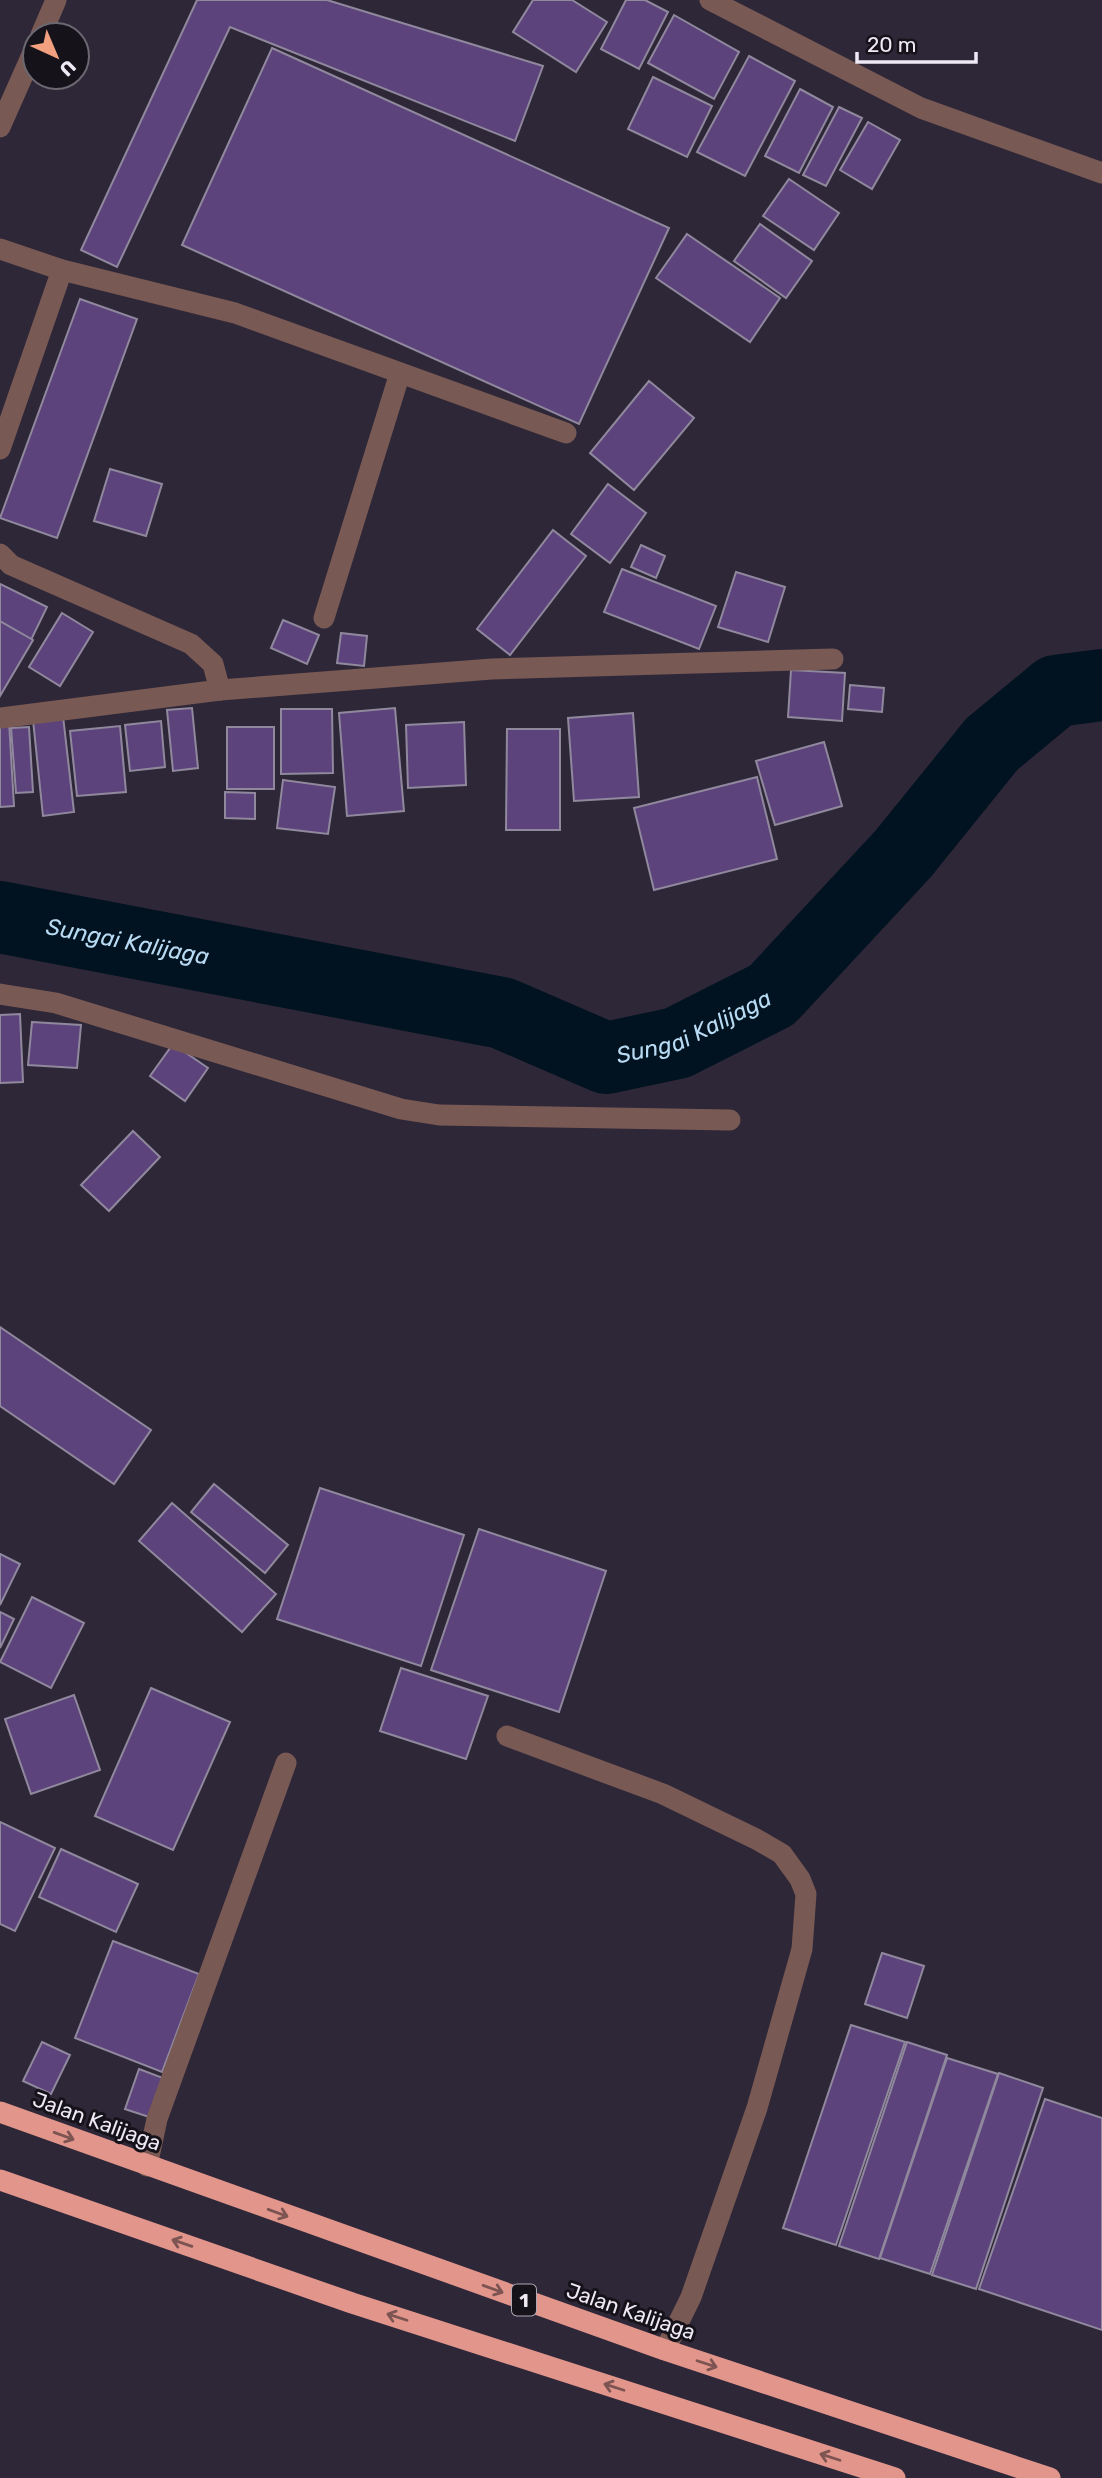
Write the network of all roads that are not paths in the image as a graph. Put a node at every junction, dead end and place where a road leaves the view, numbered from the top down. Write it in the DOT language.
graph roads {
  1 [pos="56,0"];
  2 [pos="710,0"];
  3 [pos="47,21"];
  4 [pos="21,80"];
  5 [pos="0,127"];
  6 [pos="1102,173"];
  7 [pos="0,249"];
  8 [pos="62,270"];
  9 [pos="400,373"];
  10 [pos="566,433"];
  11 [pos="0,449"];
  12 [pos="0,554"];
  13 [pos="324,618"];
  14 [pos="833,659"];
  15 [pos="220,690"];
  16 [pos="0,718"];
  17 [pos="0,994"];
  18 [pos="730,1120"];
  19 [pos="507,1736"];
  20 [pos="286,1763"];
  21 [pos="0,2112"];
  22 [pos="147,2166"];
  23 [pos="0,2180"];
  24 [pos="665,2350"];
  25 [pos="895,2478"];
  26 [pos="1050,2478"];
  1 -- 3 [label="street"];
  2 -- 6 [label="street"];
  4 -- 5 [label="street"];
  7 -- 8 [label="street"];
  8 -- 9 [label="street"];
  8 -- 11 [label="street"];
  9 -- 10 [label="street"];
  9 -- 13 [label="street"];
  12 -- 15 [label="street"];
  14 -- 15 [label="street"];
  15 -- 16 [label="street"];
  17 -- 18 [label="street"];
  19 -- 24 [label="street"];
  20 -- 22 [label="street"];
  21 -- 22 [label="highway, Jalan Kalijaga / 1, one-way"];
  22 -- 24 [label="highway, Jalan Kalijaga / 1, one-way"];
  25 -- 23 [label="highway, one-way"];
  24 -- 26 [label="highway, Jalan Kalijaga / 1, one-way"];
}
